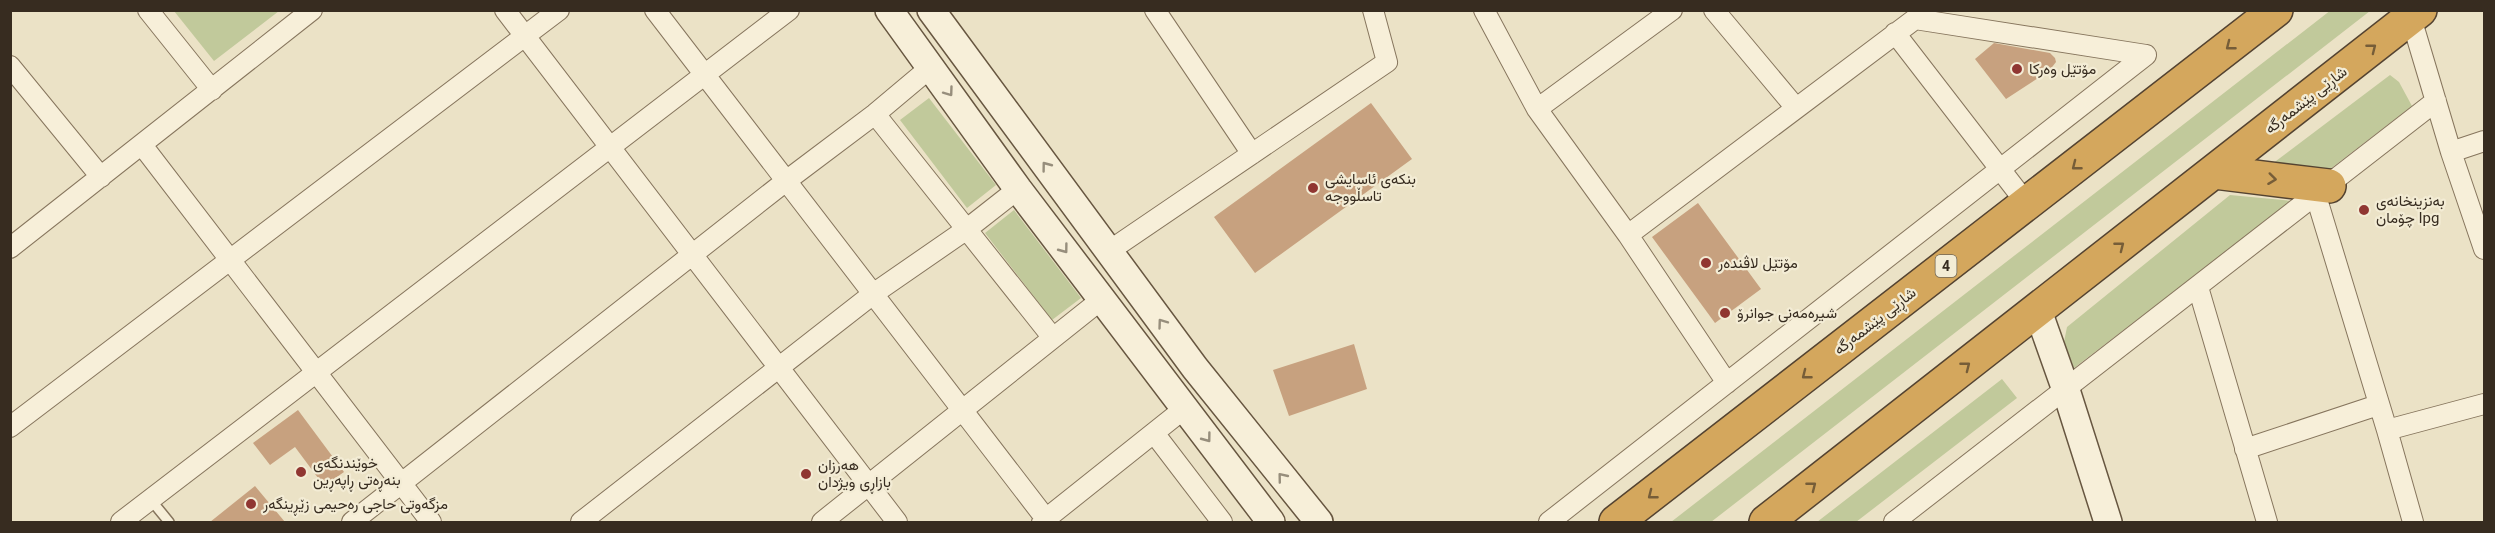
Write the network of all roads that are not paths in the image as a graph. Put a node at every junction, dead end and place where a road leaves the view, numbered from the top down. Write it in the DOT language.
graph roads {
  1 [pos="148,10"];
  2 [pos="312,10"];
  3 [pos="505,10"];
  4 [pos="559,10"];
  5 [pos="655,10"];
  6 [pos="789,10"];
  7 [pos="890,10"];
  8 [pos="931,10"];
  9 [pos="1155,10"];
  10 [pos="1373,10"];
  11 [pos="1484,10"];
  12 [pos="1672,10"];
  13 [pos="1714,10"];
  14 [pos="2276,10"];
  15 [pos="2416,14"];
  16 [pos="1895,33"];
  17 [pos="526,37"];
  18 [pos="10,66"];
  19 [pos="931,67"];
  20 [pos="704,74"];
  21 [pos="212,90"];
  22 [pos="2436,100"];
  23 [pos="1796,108"];
  24 [pos="1537,109"];
  25 [pos="875,114"];
  26 [pos="2484,141"];
  27 [pos="142,146"];
  28 [pos="612,148"];
  29 [pos="2451,152"];
  30 [pos="1252,154"];
  31 [pos="2000,169"];
  32 [pos="2214,172"];
  33 [pos="101,177"];
  34 [pos="786,181"];
  35 [pos="1018,189"];
  36 [pos="2323,191"];
  37 [pos="2027,204"];
  38 [pos="967,229"];
  39 [pos="1628,235"];
  40 [pos="10,248"];
  41 [pos="2484,249"];
  42 [pos="1109,251"];
  43 [pos="693,255"];
  44 [pos="230,261"];
  45 [pos="2198,286"];
  46 [pos="873,294"];
  47 [pos="1102,299"];
  48 [pos="2038,310"];
  49 [pos="1053,338"];
  50 [pos="779,368"];
  51 [pos="317,373"];
  52 [pos="1727,383"];
  53 [pos="2066,390"];
  54 [pos="2484,404"];
  55 [pos="2378,405"];
  56 [pos="1185,408"];
  57 [pos="962,410"];
  58 [pos="10,428"];
  59 [pos="2387,430"];
  60 [pos="1154,433"];
  61 [pos="2245,449"];
  62 [pos="401,484"];
  63 [pos="869,486"];
  64 [pos="151,500"];
  65 [pos="1052,519"];
  66 [pos="121,522"];
  67 [pos="169,522"];
  68 [pos="352,522"];
  69 [pos="431,522"];
  70 [pos="581,522"];
  71 [pos="822,522"];
  72 [pos="897,522"];
  73 [pos="1222,522"];
  74 [pos="1271,522"];
  75 [pos="1319,522"];
  76 [pos="1549,522"];
  77 [pos="1616,522"];
  78 [pos="1766,522"];
  79 [pos="1894,522"];
  80 [pos="2108,522"];
  81 [pos="2267,522"];
  82 [pos="2413,522"];
  1 -- 21 [label="street"];
  2 -- 21 [label="street"];
  3 -- 17 [label="street"];
  4 -- 17 [label="street"];
  5 -- 20 [label="street"];
  6 -- 20 [label="street"];
  7 -- 19 [label="main road"];
  42 -- 8 [label="main road, one-way"];
  9 -- 30 [label="street"];
  10 -- 30 [label="street"];
  11 -- 24 [label="street"];
  12 -- 24 [label="street"];
  13 -- 23 [label="street"];
  14 -- 37 [label="highway, شاڕێی پێشمەرگە / 4, one-way"];
  15 -- 22 [label="street"];
  32 -- 15 [label="highway, شاڕێی پێشمەرگە, one-way"];
  16 -- 23 [label="street"];
  16 -- 31 [label="street"];
  16 -- 31 [label="street"];
  17 -- 28 [label="street"];
  17 -- 44 [label="street"];
  18 -- 33 [label="street"];
  19 -- 25 [label="street"];
  19 -- 35 [label="main road, one-way"];
  20 -- 28 [label="street"];
  20 -- 34 [label="street"];
  21 -- 27 [label="street"];
  22 -- 29 [label="street"];
  22 -- 36 [label="street"];
  23 -- 39 [label="street"];
  24 -- 39 [label="street"];
  25 -- 34 [label="street"];
  25 -- 38 [label="street"];
  26 -- 29 [label="street"];
  27 -- 33 [label="street"];
  27 -- 44 [label="street"];
  28 -- 43 [label="street"];
  28 -- 51 [label="street"];
  29 -- 41 [label="street"];
  30 -- 42 [label="street"];
  31 -- 37 [label="street"];
  31 -- 52 [label="street"];
  32 -- 36 [label="highway, one-way"];
  48 -- 32 [label="highway, شاڕێی پێشمەرگە, one-way"];
  33 -- 40 [label="street"];
  34 -- 43 [label="street"];
  34 -- 46 [label="street"];
  35 -- 38 [label="street"];
  35 -- 47 [label="main road, one-way"];
  36 -- 45 [label="street"];
  36 -- 55 [label="street"];
  37 -- 77 [label="highway, شاڕێی پێشمەرگە / 4, one-way"];
  38 -- 46 [label="street"];
  38 -- 49 [label="street"];
  39 -- 52 [label="street"];
  75 -- 42 [label="main road, one-way"];
  43 -- 50 [label="street"];
  43 -- 62 [label="street"];
  44 -- 51 [label="street"];
  44 -- 58 [label="street"];
  45 -- 53 [label="street"];
  45 -- 61 [label="street"];
  46 -- 50 [label="street"];
  46 -- 57 [label="street"];
  47 -- 49 [label="street"];
  47 -- 56 [label="main road"];
  48 -- 53 [label="main road"];
  78 -- 48 [label="highway, شاڕێی پێشمەرگە, one-way"];
  49 -- 57 [label="street"];
  50 -- 63 [label="street"];
  50 -- 70 [label="street"];
  51 -- 62 [label="street"];
  51 -- 64 [label="street"];
  52 -- 76 [label="street"];
  53 -- 79 [label="street"];
  53 -- 80 [label="main road"];
  54 -- 59 [label="street"];
  55 -- 59 [label="street"];
  55 -- 61 [label="street"];
  56 -- 60 [label="street"];
  56 -- 74 [label="main road, one-way"];
  57 -- 63 [label="street"];
  57 -- 65 [label="street"];
  59 -- 82 [label="street"];
  60 -- 65 [label="street"];
  60 -- 73 [label="street"];
  61 -- 81 [label="street"];
  62 -- 68 [label="street"];
  62 -- 69 [label="street"];
  63 -- 71 [label="street"];
  63 -- 72 [label="street"];
  64 -- 66 [label="street"];
  64 -- 67 [label="lane"];
}
